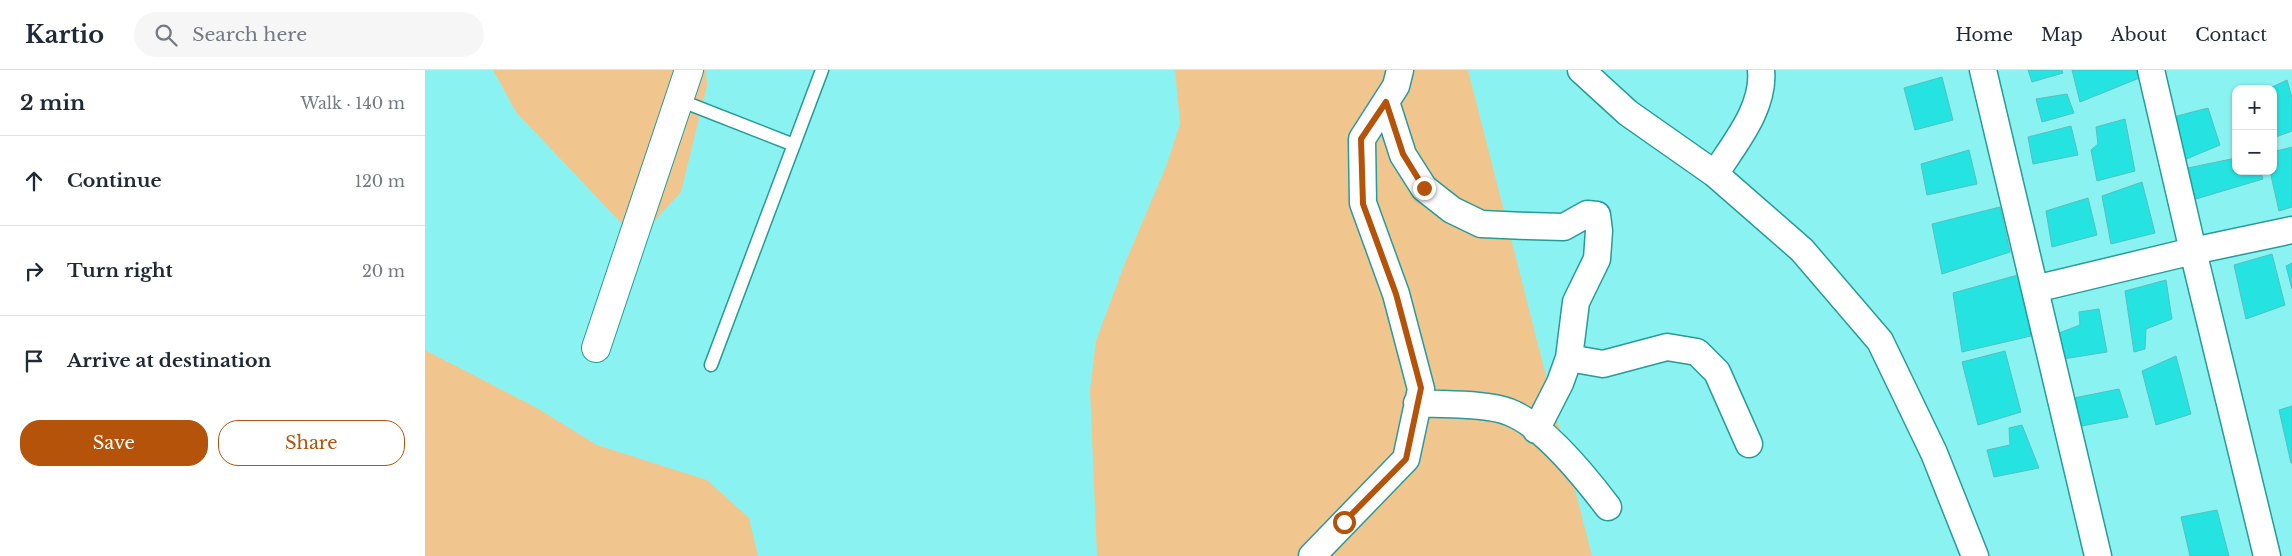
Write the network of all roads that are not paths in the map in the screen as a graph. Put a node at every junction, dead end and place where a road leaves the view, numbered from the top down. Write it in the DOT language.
graph roads {
  1 [pos="689,70"];
  2 [pos="822,70"];
  3 [pos="1400,70"];
  4 [pos="1581,70"];
  5 [pos="1761,70"];
  6 [pos="1983,70"];
  7 [pos="2151,70"];
  8 [pos="679,100"];
  9 [pos="1386,102"];
  10 [pos="794,145"];
  11 [pos="1715,174"];
  12 [pos="2292,230"];
  13 [pos="2193,251"];
  14 [pos="2035,289"];
  15 [pos="596,348"];
  16 [pos="1569,358"];
  17 [pos="711,364"];
  18 [pos="1417,403"];
  19 [pos="1536,430"];
  20 [pos="1749,444"];
  21 [pos="1608,507"];
  22 [pos="1312,556"];
  23 [pos="1975,556"];
  24 [pos="2098,556"];
  25 [pos="2267,556"];
  1 -- 8 [label="street"];
  2 -- 10 [label="lane"];
  3 -- 9 [label="street"];
  4 -- 11 [label="street"];
  5 -- 11 [label="street"];
  6 -- 14 [label="street"];
  7 -- 13 [label="street"];
  8 -- 10 [label="lane"];
  8 -- 15 [label="street"];
  9 -- 16 [label="street"];
  9 -- 18 [label="street"];
  10 -- 17 [label="lane"];
  11 -- 23 [label="street"];
  12 -- 13 [label="street"];
  13 -- 14 [label="street"];
  13 -- 25 [label="street"];
  14 -- 24 [label="street"];
  16 -- 19 [label="street"];
  16 -- 20 [label="street"];
  18 -- 19 [label="street"];
  18 -- 22 [label="street"];
  19 -- 21 [label="street"];
}
